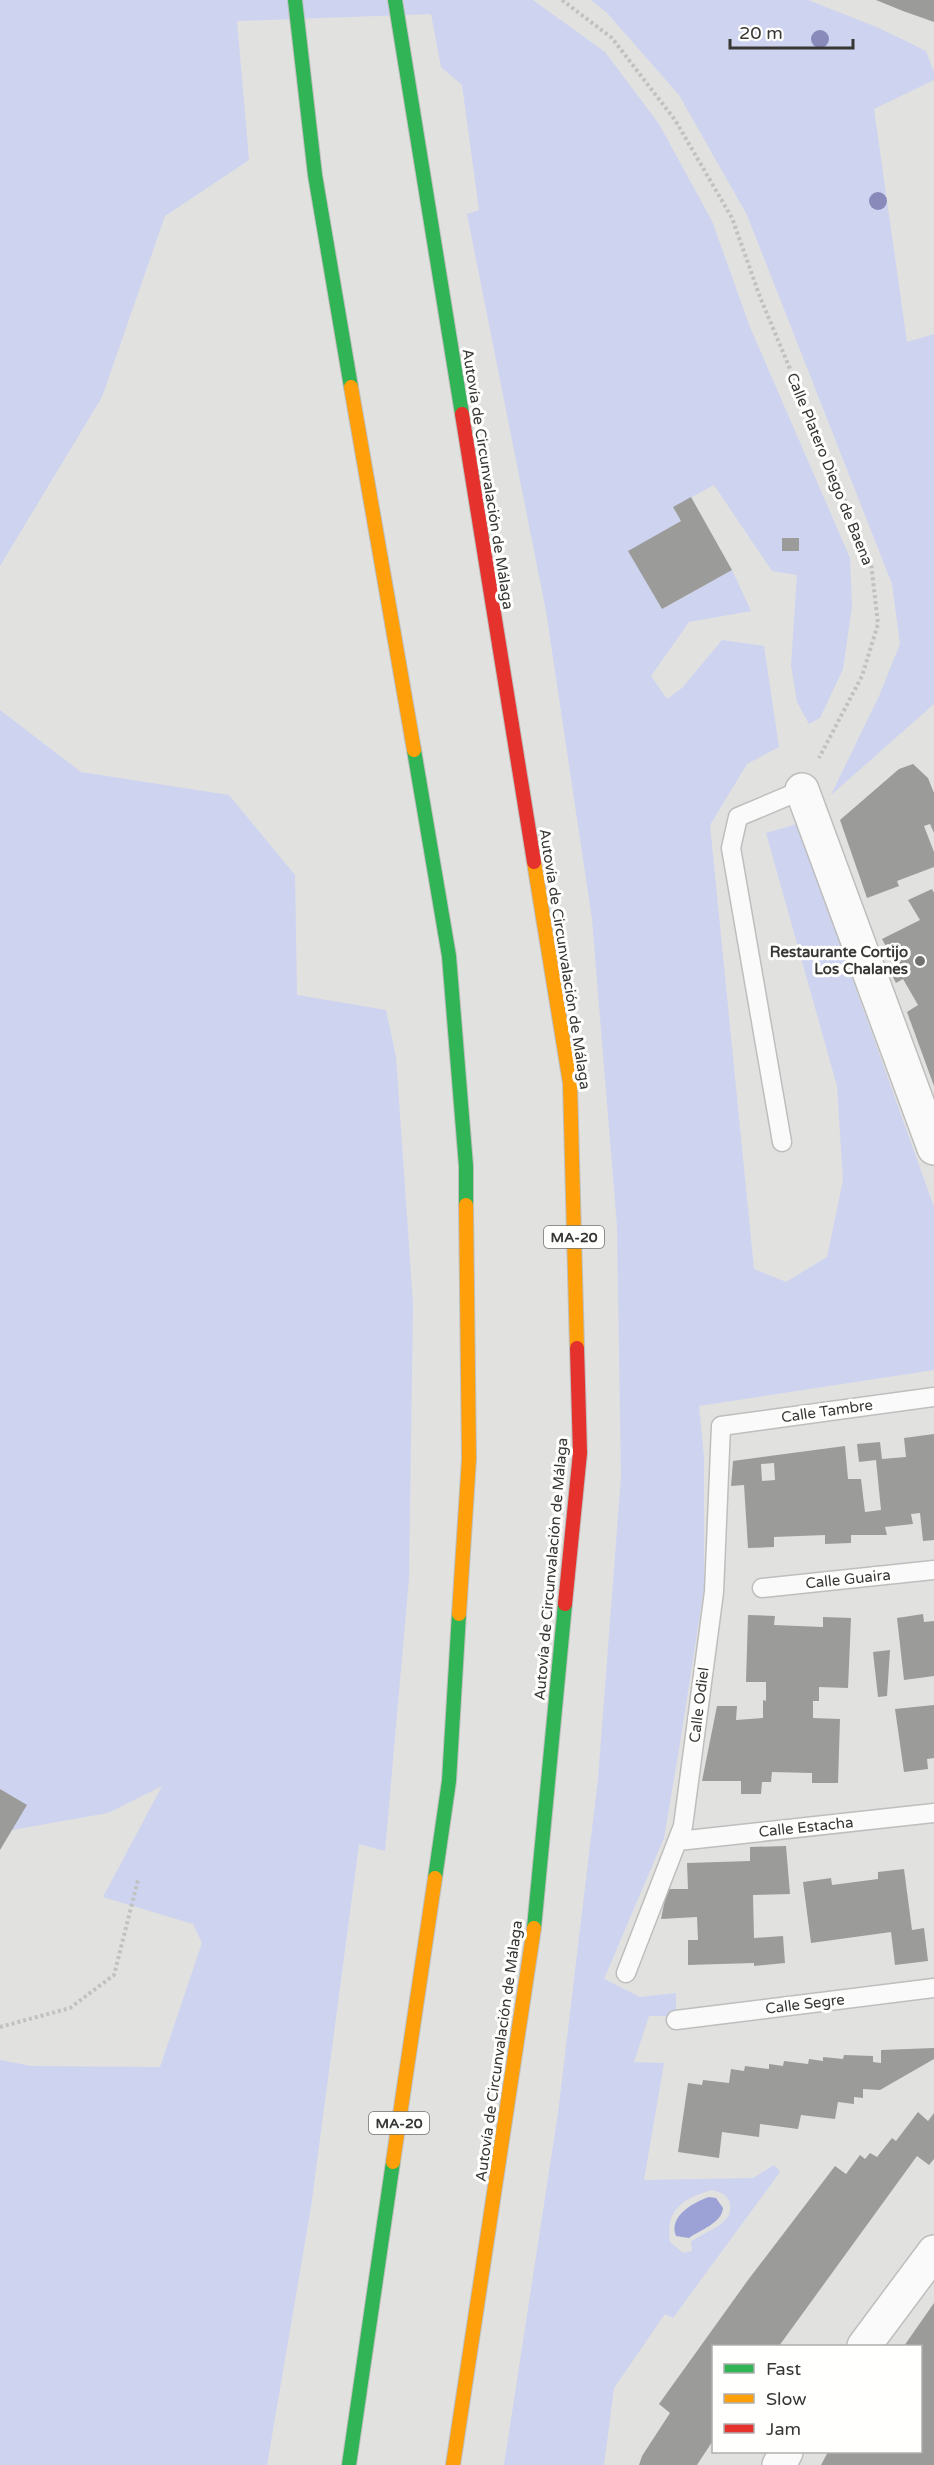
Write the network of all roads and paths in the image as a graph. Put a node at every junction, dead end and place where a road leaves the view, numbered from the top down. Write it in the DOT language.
graph roads {
  1 [pos="295,0"];
  2 [pos="395,0"];
  3 [pos="562,0"];
  4 [pos="802,790"];
  5 [pos="782,1142"];
  6 [pos="934,1148"];
  7 [pos="934,1397"];
  8 [pos="721,1426"];
  9 [pos="934,1570"];
  10 [pos="762,1588"];
  11 [pos="934,1813"];
  12 [pos="678,1841"];
  13 [pos="138,1880"];
  14 [pos="626,1973"];
  15 [pos="934,1988"];
  16 [pos="676,2020"];
  17 [pos="0,2027"];
  18 [pos="934,2252"];
  19 [pos="865,2345"];
  20 [pos="349,2465"];
  21 [pos="453,2465"];
  1 -- 20 [label="highway, MA-20"];
  2 -- 21 [label="highway, Autovía de Circunvalación de Málaga / MA-20"];
  3 -- 4 [label="path, Calle Platero Diego de Baena"];
  4 -- 5 [label="lane"];
  4 -- 6 [label="street"];
  7 -- 8 [label="lane, Calle Tambre"];
  8 -- 12 [label="lane, Calle Odiel"];
  9 -- 10 [label="lane, Calle Guaira"];
  11 -- 12 [label="lane, Calle Estacha"];
  12 -- 14 [label="lane, Calle Odiel"];
  13 -- 17 [label="path"];
  15 -- 16 [label="lane, Calle Segre"];
  18 -- 19 [label="street"];
}
